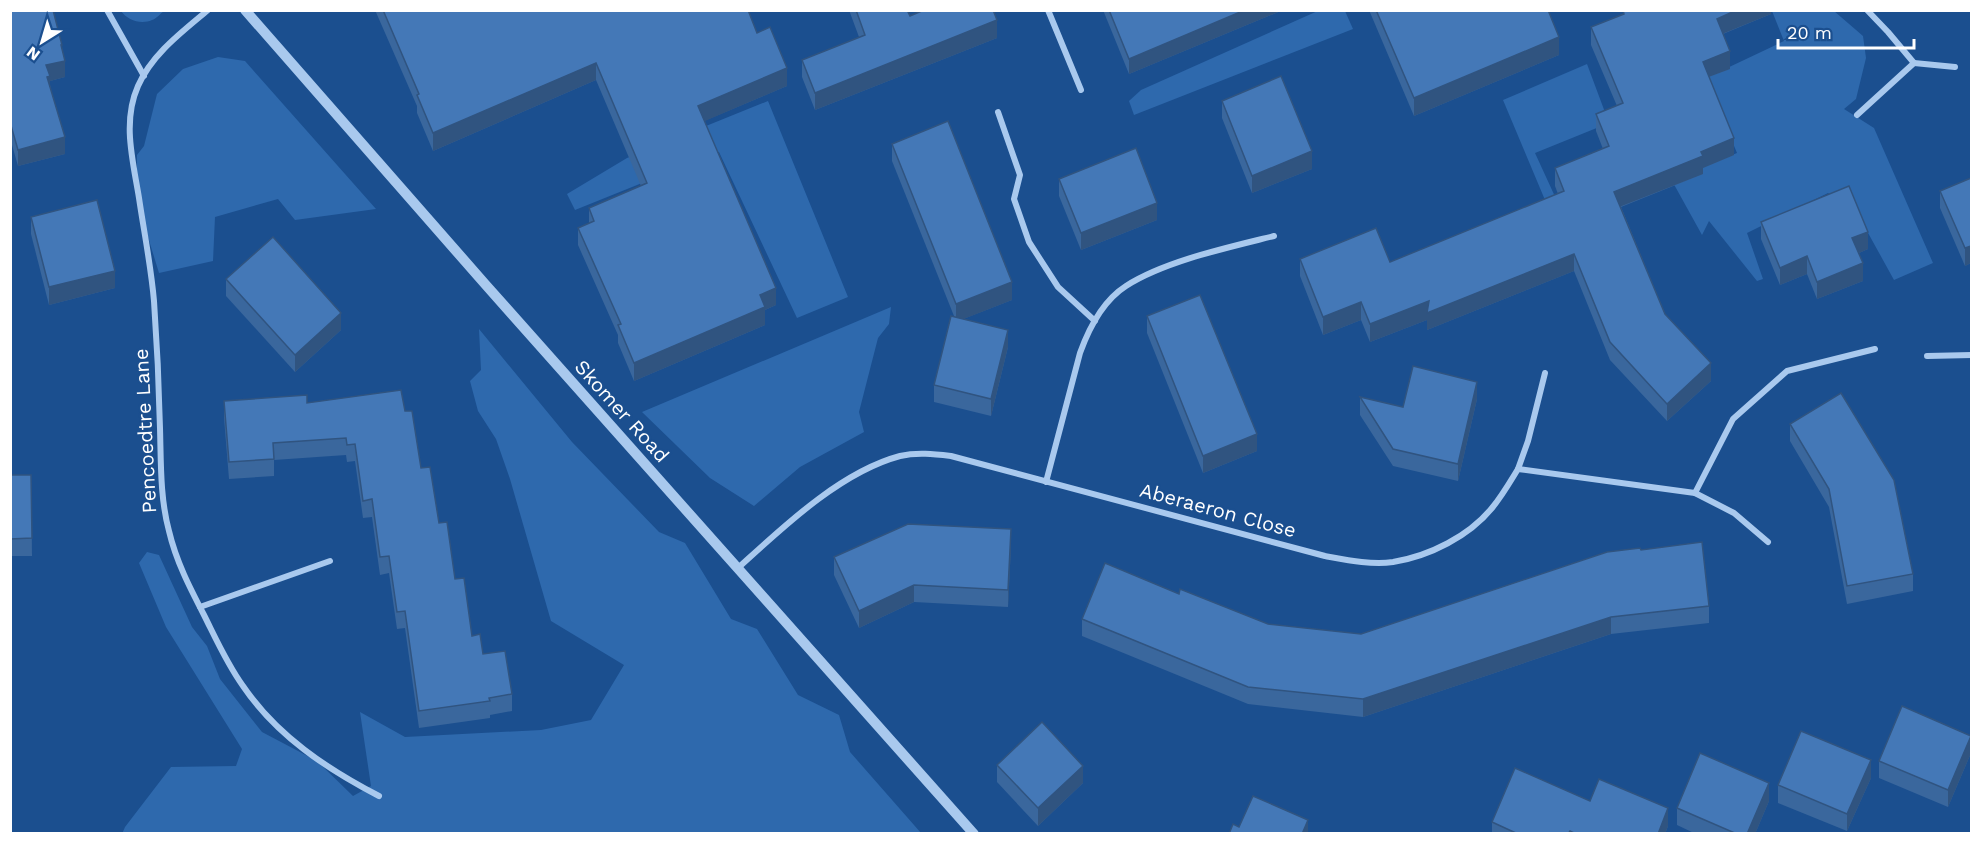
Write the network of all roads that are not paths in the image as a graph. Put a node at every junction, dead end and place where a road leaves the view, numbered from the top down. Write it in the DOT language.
graph roads {
  1 [pos="107,10"];
  2 [pos="208,10"];
  3 [pos="246,10"];
  4 [pos="1048,10"];
  5 [pos="1867,10"];
  6 [pos="1914,63"];
  7 [pos="1955,68"];
  8 [pos="144,76"];
  9 [pos="1081,90"];
  10 [pos="998,112"];
  11 [pos="1857,115"];
  12 [pos="1274,236"];
  13 [pos="1095,321"];
  14 [pos="1875,349"];
  15 [pos="1971,355"];
  16 [pos="1927,356"];
  17 [pos="1545,373"];
  18 [pos="1518,469"];
  19 [pos="1046,482"];
  20 [pos="1695,493"];
  21 [pos="1768,542"];
  22 [pos="330,561"];
  23 [pos="737,569"];
  24 [pos="200,608"];
  25 [pos="379,796"];
  26 [pos="974,834"];
  1 -- 8 [label="street"];
  2 -- 8 [label="street, Pencoedtre Lane"];
  3 -- 23 [label="street, Skomer Road"];
  4 -- 9 [label="street"];
  5 -- 6 [label="street"];
  6 -- 7 [label="street"];
  6 -- 11 [label="street"];
  8 -- 24 [label="street, Pencoedtre Lane"];
  10 -- 13 [label="street"];
  12 -- 13 [label="street"];
  13 -- 19 [label="street"];
  14 -- 20 [label="street"];
  15 -- 16 [label="street"];
  17 -- 18 [label="street, Aberaeron Close"];
  18 -- 19 [label="street, Aberaeron Close"];
  18 -- 20 [label="street"];
  19 -- 23 [label="street, Aberaeron Close"];
  20 -- 21 [label="street"];
  22 -- 24 [label="street"];
  23 -- 26 [label="street, Skomer Road"];
  24 -- 25 [label="street, Pencoedtre Lane"];
}
